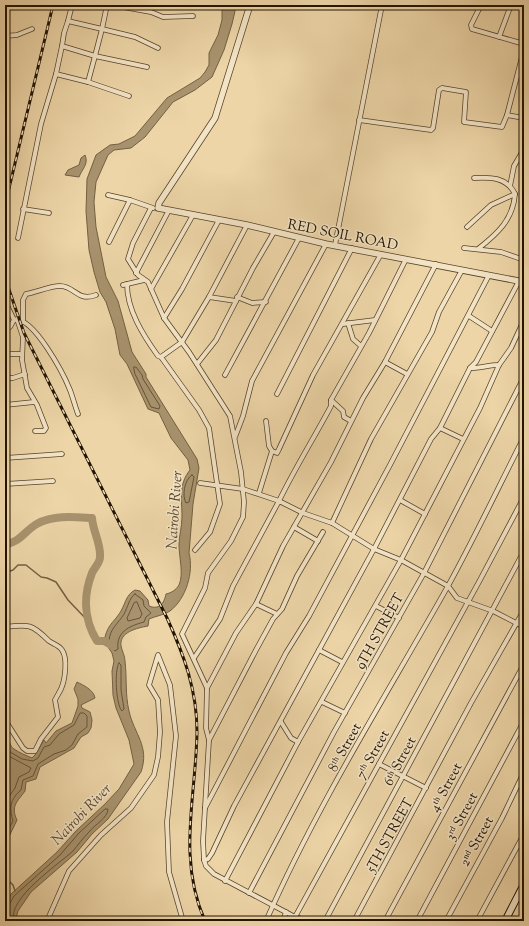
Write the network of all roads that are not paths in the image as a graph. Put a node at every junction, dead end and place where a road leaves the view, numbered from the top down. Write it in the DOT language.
graph roads {
  1 [pos="37,5"];
  2 [pos="72,5"];
  3 [pos="107,5"];
  4 [pos="112,5"];
  5 [pos="250,5"];
  6 [pos="382,5"];
  7 [pos="481,5"];
  8 [pos="512,5"];
  9 [pos="5,8"];
  10 [pos="193,16"];
  11 [pos="68,21"];
  12 [pos="32,29"];
  13 [pos="102,29"];
  14 [pos="5,36"];
  15 [pos="499,37"];
  16 [pos="524,44"];
  17 [pos="62,46"];
  18 [pos="158,48"];
  19 [pos="524,49"];
  20 [pos="95,56"];
  21 [pos="147,67"];
  22 [pos="56,74"];
  23 [pos="88,82"];
  24 [pos="129,96"];
  25 [pos="507,115"];
  26 [pos="524,118"];
  27 [pos="359,120"];
  28 [pos="524,149"];
  29 [pos="474,178"];
  30 [pos="510,186"];
  31 [pos="515,194"];
  32 [pos="108,195"];
  33 [pos="130,200"];
  34 [pos="155,208"];
  35 [pos="23,209"];
  36 [pos="169,210"];
  37 [pos="49,214"];
  38 [pos="193,215"];
  39 [pos="219,220"];
  40 [pos="247,225"];
  41 [pos="467,227"];
  42 [pos="274,232"];
  43 [pos="18,238"];
  44 [pos="299,238"];
  45 [pos="109,242"];
  46 [pos="326,244"];
  47 [pos="335,245"];
  48 [pos="352,248"];
  49 [pos="464,248"];
  50 [pos="478,249"];
  51 [pos="381,254"];
  52 [pos="406,258"];
  53 [pos="524,260"];
  54 [pos="436,264"];
  55 [pos="462,270"];
  56 [pos="136,273"];
  57 [pos="489,275"];
  58 [pos="147,280"];
  59 [pos="521,282"];
  60 [pos="151,289"];
  61 [pos="96,295"];
  62 [pos="209,297"];
  63 [pos="236,299"];
  64 [pos="5,301"];
  65 [pos="266,302"];
  66 [pos="469,316"];
  67 [pos="164,318"];
  68 [pos="15,320"];
  69 [pos="375,320"];
  70 [pos="524,320"];
  71 [pos="23,322"];
  72 [pos="348,323"];
  73 [pos="343,324"];
  74 [pos="5,330"];
  75 [pos="492,331"];
  76 [pos="182,342"];
  77 [pos="360,346"];
  78 [pos="5,354"];
  79 [pos="22,354"];
  80 [pos="161,357"];
  81 [pos="385,362"];
  82 [pos="196,364"];
  83 [pos="499,365"];
  84 [pos="470,368"];
  85 [pos="25,374"];
  86 [pos="407,374"];
  87 [pos="224,375"];
  88 [pos="5,378"];
  89 [pos="524,378"];
  90 [pos="277,394"];
  91 [pos="331,400"];
  92 [pos="34,402"];
  93 [pos="5,405"];
  94 [pos="78,414"];
  95 [pos="351,421"];
  96 [pos="266,422"];
  97 [pos="440,428"];
  98 [pos="34,431"];
  99 [pos="235,437"];
  100 [pos="524,437"];
  101 [pos="463,439"];
  102 [pos="272,451"];
  103 [pos="62,454"];
  104 [pos="5,458"];
  105 [pos="53,481"];
  106 [pos="200,483"];
  107 [pos="5,484"];
  108 [pos="218,485"];
  109 [pos="243,489"];
  110 [pos="259,494"];
  111 [pos="524,497"];
  112 [pos="400,500"];
  113 [pos="279,501"];
  114 [pos="303,513"];
  115 [pos="425,514"];
  116 [pos="332,523"];
  117 [pos="294,527"];
  118 [pos="323,532"];
  119 [pos="352,535"];
  120 [pos="318,541"];
  121 [pos="374,549"];
  122 [pos="195,550"];
  123 [pos="524,551"];
  124 [pos="401,560"];
  125 [pos="424,573"];
  126 [pos="448,586"];
  127 [pos="468,602"];
  128 [pos="256,604"];
  129 [pos="376,606"];
  130 [pos="493,610"];
  131 [pos="524,610"];
  132 [pos="277,614"];
  133 [pos="399,618"];
  134 [pos="517,624"];
  135 [pos="5,627"];
  136 [pos="524,627"];
  137 [pos="319,650"];
  138 [pos="194,658"];
  139 [pos="342,662"];
  140 [pos="524,664"];
  141 [pos="207,688"];
  142 [pos="322,702"];
  143 [pos="345,713"];
  144 [pos="5,720"];
  145 [pos="524,720"];
  146 [pos="280,722"];
  147 [pos="209,740"];
  148 [pos="298,742"];
  149 [pos="379,764"];
  150 [pos="524,772"];
  151 [pos="403,776"];
  152 [pos="426,788"];
  153 [pos="205,808"];
  154 [pos="524,834"];
  155 [pos="204,860"];
  156 [pos="225,881"];
  157 [pos="524,884"];
  158 [pos="249,893"];
  159 [pos="273,905"];
  160 [pos="286,912"];
  161 [pos="295,916"];
  162 [pos="47,921"];
  163 [pos="183,921"];
  164 [pos="266,921"];
  165 [pos="283,921"];
  166 [pos="308,921"];
  167 [pos="325,921"];
  168 [pos="354,921"];
  169 [pos="385,921"];
  170 [pos="417,921"];
  171 [pos="446,921"];
  172 [pos="477,921"];
  173 [pos="505,921"];
  1 -- 9 [label="street"];
  2 -- 11 [label="street"];
  3 -- 13 [label="street"];
  4 -- 10 [label="street"];
  5 -- 34 [label="street"];
  6 -- 27 [label="street"];
  7 -- 15 [label="street"];
  8 -- 15 [label="street"];
  11 -- 13 [label="street"];
  11 -- 17 [label="street"];
  12 -- 14 [label="street"];
  13 -- 18 [label="street"];
  13 -- 20 [label="street"];
  15 -- 16 [label="street"];
  17 -- 20 [label="street"];
  17 -- 22 [label="street"];
  19 -- 25 [label="street"];
  20 -- 21 [label="street"];
  20 -- 23 [label="street"];
  22 -- 23 [label="street"];
  22 -- 35 [label="street"];
  23 -- 24 [label="street"];
  25 -- 26 [label="street"];
  25 -- 27 [label="street"];
  27 -- 47 [label="street"];
  28 -- 30 [label="street"];
  29 -- 30 [label="street"];
  30 -- 31 [label="street"];
  31 -- 41 [label="street"];
  31 -- 50 [label="street"];
  32 -- 33 [label="street"];
  33 -- 34 [label="street"];
  33 -- 45 [label="street"];
  34 -- 36 [label="street, RED SOIL ROAD"];
  34 -- 56 [label="street"];
  35 -- 37 [label="street"];
  35 -- 43 [label="street"];
  36 -- 38 [label="street, RED SOIL ROAD"];
  36 -- 56 [label="street"];
  38 -- 39 [label="street, RED SOIL ROAD"];
  38 -- 60 [label="street"];
  39 -- 40 [label="street, RED SOIL ROAD"];
  39 -- 67 [label="street"];
  40 -- 42 [label="street, RED SOIL ROAD"];
  40 -- 62 [label="street"];
  42 -- 44 [label="street, RED SOIL ROAD"];
  42 -- 63 [label="street"];
  44 -- 46 [label="street, RED SOIL ROAD"];
  44 -- 65 [label="street"];
  46 -- 47 [label="street, RED SOIL ROAD"];
  46 -- 99 [label="street"];
  47 -- 48 [label="street, RED SOIL ROAD"];
  48 -- 51 [label="street, RED SOIL ROAD"];
  48 -- 90 [label="street"];
  49 -- 50 [label="street"];
  50 -- 53 [label="street"];
  51 -- 52 [label="street, RED SOIL ROAD"];
  51 -- 73 [label="street"];
  52 -- 54 [label="street, RED SOIL ROAD"];
  52 -- 69 [label="street"];
  54 -- 55 [label="street, RED SOIL ROAD"];
  54 -- 81 [label="street"];
  55 -- 57 [label="street, RED SOIL ROAD"];
  55 -- 86 [label="street"];
  56 -- 58 [label="street"];
  57 -- 59 [label="street, RED SOIL ROAD"];
  57 -- 66 [label="street"];
  58 -- 60 [label="street"];
  58 -- 80 [label="street"];
  59 -- 75 [label="street"];
  60 -- 67 [label="street"];
  61 -- 71 [label="street"];
  62 -- 63 [label="street"];
  62 -- 76 [label="street"];
  63 -- 65 [label="street"];
  63 -- 82 [label="street"];
  64 -- 68 [label="street"];
  65 -- 87 [label="street"];
  66 -- 75 [label="street"];
  66 -- 119 [label="street"];
  67 -- 76 [label="street"];
  68 -- 71 [label="street"];
  68 -- 74 [label="street"];
  68 -- 79 [label="street"];
  69 -- 72 [label="street"];
  69 -- 77 [label="street"];
  70 -- 83 [label="street"];
  71 -- 94 [label="street"];
  72 -- 73 [label="street"];
  72 -- 77 [label="street"];
  73 -- 102 [label="street"];
  75 -- 84 [label="street"];
  76 -- 80 [label="street"];
  76 -- 82 [label="street"];
  77 -- 91 [label="street"];
  78 -- 79 [label="street"];
  79 -- 85 [label="street"];
  80 -- 108 [label="street"];
  81 -- 86 [label="street"];
  81 -- 95 [label="street"];
  82 -- 99 [label="street"];
  83 -- 84 [label="street"];
  83 -- 101 [label="street"];
  84 -- 97 [label="street"];
  85 -- 88 [label="street"];
  85 -- 92 [label="street"];
  86 -- 116 [label="street"];
  89 -- 125 [label="street, 9TH STREET"];
  91 -- 95 [label="street"];
  91 -- 113 [label="street"];
  92 -- 93 [label="street"];
  92 -- 98 [label="street"];
  95 -- 114 [label="street"];
  96 -- 102 [label="street"];
  97 -- 101 [label="street"];
  97 -- 112 [label="street"];
  99 -- 109 [label="street"];
  100 -- 126 [label="street, 8ᵗʰ Street"];
  101 -- 115 [label="street"];
  102 -- 110 [label="street"];
  103 -- 104 [label="street"];
  105 -- 107 [label="street"];
  106 -- 108 [label="street"];
  108 -- 109 [label="street"];
  108 -- 122 [label="street"];
  109 -- 110 [label="street"];
  109 -- 138 [label="street"];
  110 -- 113 [label="street"];
  111 -- 127 [label="street, 7ᵗʰ Street"];
  112 -- 115 [label="street"];
  112 -- 121 [label="street"];
  113 -- 114 [label="street"];
  113 -- 138 [label="street"];
  114 -- 116 [label="street"];
  114 -- 117 [label="street"];
  115 -- 124 [label="street"];
  116 -- 119 [label="street"];
  117 -- 120 [label="street"];
  117 -- 128 [label="street"];
  118 -- 120 [label="street"];
  119 -- 121 [label="street"];
  119 -- 153 [label="street"];
  120 -- 132 [label="street"];
  121 -- 124 [label="street"];
  121 -- 137 [label="street"];
  123 -- 130 [label="street, 6ᵗʰ Street"];
  124 -- 125 [label="street"];
  124 -- 129 [label="street"];
  125 -- 126 [label="street"];
  125 -- 133 [label="street, 9TH STREET"];
  126 -- 127 [label="street"];
  126 -- 159 [label="street, 8ᵗʰ Street"];
  127 -- 130 [label="street"];
  127 -- 149 [label="street, 7ᵗʰ Street"];
  128 -- 132 [label="street"];
  128 -- 141 [label="street"];
  129 -- 133 [label="street"];
  129 -- 139 [label="street"];
  130 -- 134 [label="street"];
  130 -- 151 [label="street, 6ᵗʰ Street"];
  131 -- 134 [label="street, 5TH STREET"];
  132 -- 147 [label="street"];
  133 -- 143 [label="street, 9TH STREET"];
  134 -- 136 [label="street"];
  134 -- 152 [label="street, 5TH STREET"];
  135 -- 144 [label="street"];
  137 -- 139 [label="street"];
  137 -- 146 [label="street"];
  138 -- 141 [label="street"];
  139 -- 142 [label="street"];
  140 -- 169 [label="street, 4ᵗʰ Street"];
  141 -- 147 [label="street"];
  142 -- 143 [label="street"];
  142 -- 148 [label="street"];
  143 -- 158 [label="street, 9TH STREET"];
  145 -- 170 [label="street, 3ʳᵈ Street"];
  146 -- 148 [label="street"];
  146 -- 155 [label="street"];
  147 -- 153 [label="street"];
  148 -- 156 [label="street"];
  149 -- 151 [label="street"];
  149 -- 161 [label="street, 7ᵗʰ Street"];
  150 -- 171 [label="street, 2ⁿᵈ Street"];
  151 -- 152 [label="street"];
  151 -- 167 [label="street, 6ᵗʰ Street"];
  152 -- 168 [label="street, 5TH STREET"];
  153 -- 155 [label="street"];
  154 -- 172 [label="street"];
  155 -- 156 [label="street"];
  156 -- 158 [label="street"];
  157 -- 173 [label="main road"];
  158 -- 159 [label="street"];
  159 -- 160 [label="street"];
  159 -- 164 [label="street, 8ᵗʰ Street"];
  160 -- 161 [label="street"];
  160 -- 165 [label="street"];
  161 -- 166 [label="street"];
  162 -- 163 [label="street"];
}
